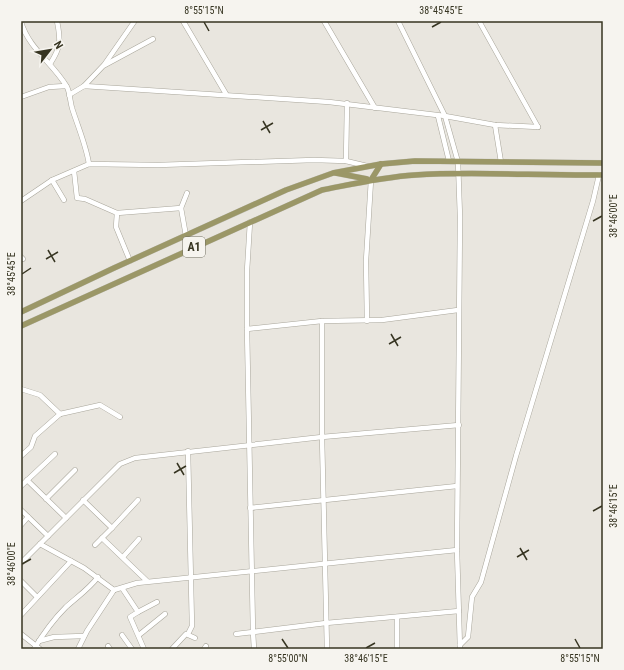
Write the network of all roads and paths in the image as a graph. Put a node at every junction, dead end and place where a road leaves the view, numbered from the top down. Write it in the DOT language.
graph roads {
  1 [pos="57,21"];
  2 [pos="183,21"];
  3 [pos="324,21"];
  4 [pos="398,21"];
  5 [pos="479,21"];
  6 [pos="21,22"];
  7 [pos="134,22"];
  8 [pos="153,39"];
  9 [pos="50,64"];
  10 [pos="103,66"];
  11 [pos="66,86"];
  12 [pos="84,86"];
  13 [pos="226,94"];
  14 [pos="69,95"];
  15 [pos="21,97"];
  16 [pos="347,103"];
  17 [pos="375,108"];
  18 [pos="438,116"];
  19 [pos="445,116"];
  20 [pos="495,125"];
  21 [pos="449,161"];
  22 [pos="346,162"];
  23 [pos="458,162"];
  24 [pos="502,162"];
  25 [pos="603,163"];
  26 [pos="89,164"];
  27 [pos="381,164"];
  28 [pos="368,166"];
  29 [pos="74,171"];
  30 [pos="333,173"];
  31 [pos="458,173"];
  32 [pos="601,175"];
  33 [pos="52,180"];
  34 [pos="371,180"];
  35 [pos="21,192"];
  36 [pos="187,193"];
  37 [pos="23,199"];
  38 [pos="64,200"];
  39 [pos="181,208"];
  40 [pos="117,213"];
  41 [pos="250,222"];
  42 [pos="186,236"];
  43 [pos="130,261"];
  44 [pos="458,310"];
  45 [pos="21,312"];
  46 [pos="322,321"];
  47 [pos="367,321"];
  48 [pos="21,326"];
  49 [pos="247,329"];
  50 [pos="21,389"];
  51 [pos="60,414"];
  52 [pos="120,417"];
  53 [pos="459,425"];
  54 [pos="322,437"];
  55 [pos="250,445"];
  56 [pos="188,451"];
  57 [pos="55,454"];
  58 [pos="21,456"];
  59 [pos="75,470"];
  60 [pos="27,480"];
  61 [pos="21,486"];
  62 [pos="457,486"];
  63 [pos="46,499"];
  64 [pos="83,500"];
  65 [pos="138,500"];
  66 [pos="324,500"];
  67 [pos="250,508"];
  68 [pos="21,510"];
  69 [pos="28,517"];
  70 [pos="66,518"];
  71 [pos="21,525"];
  72 [pos="112,528"];
  73 [pos="48,536"];
  74 [pos="102,538"];
  75 [pos="138,539"];
  76 [pos="40,544"];
  77 [pos="95,545"];
  78 [pos="457,550"];
  79 [pos="123,558"];
  80 [pos="71,561"];
  81 [pos="325,562"];
  82 [pos="21,563"];
  83 [pos="252,570"];
  84 [pos="191,576"];
  85 [pos="98,577"];
  86 [pos="21,581"];
  87 [pos="147,581"];
  88 [pos="122,588"];
  89 [pos="114,590"];
  90 [pos="38,597"];
  91 [pos="157,602"];
  92 [pos="458,611"];
  93 [pos="138,612"];
  94 [pos="165,614"];
  95 [pos="21,615"];
  96 [pos="397,617"];
  97 [pos="326,623"];
  98 [pos="253,632"];
  99 [pos="188,634"];
  100 [pos="236,634"];
  101 [pos="21,635"];
  102 [pos="122,635"];
  103 [pos="139,635"];
  104 [pos="84,636"];
  105 [pos="195,638"];
  106 [pos="39,641"];
  107 [pos="460,647"];
  108 [pos="36,648"];
  109 [pos="78,649"];
  110 [pos="132,649"];
  111 [pos="144,649"];
  112 [pos="172,649"];
  113 [pos="254,649"];
  114 [pos="327,649"];
  115 [pos="397,649"];
  1 -- 9 [label="street"];
  2 -- 13 [label="street"];
  3 -- 17 [label="street"];
  4 -- 19 [label="street"];
  5 -- 20 [label="street"];
  6 -- 9 [label="street"];
  7 -- 10 [label="street"];
  8 -- 10 [label="street"];
  9 -- 11 [label="street"];
  10 -- 12 [label="street"];
  11 -- 14 [label="street"];
  11 -- 15 [label="street"];
  12 -- 13 [label="street"];
  12 -- 14 [label="street"];
  13 -- 16 [label="street"];
  14 -- 26 [label="street"];
  16 -- 17 [label="street"];
  16 -- 22 [label="street"];
  17 -- 18 [label="street"];
  18 -- 19 [label="street"];
  18 -- 21 [label="street"];
  19 -- 20 [label="street"];
  19 -- 23 [label="street"];
  20 -- 24 [label="street"];
  21 -- 23 [label="main road, A1"];
  21 -- 27 [label="main road, A1"];
  22 -- 26 [label="street"];
  22 -- 28 [label="street"];
  23 -- 24 [label="main road, A1"];
  23 -- 31 [label="street"];
  24 -- 25 [label="main road, A1"];
  26 -- 29 [label="street"];
  27 -- 28 [label="main road, A1"];
  27 -- 34 [label="main road"];
  28 -- 30 [label="main road, A1"];
  29 -- 33 [label="street"];
  29 -- 40 [label="street"];
  30 -- 34 [label="main road, A1"];
  30 -- 42 [label="main road, A1"];
  31 -- 32 [label="main road, A1"];
  31 -- 34 [label="main road, A1"];
  31 -- 44 [label="street"];
  32 -- 107 [label="street"];
  33 -- 37 [label="street"];
  33 -- 38 [label="street"];
  34 -- 41 [label="main road, A1"];
  34 -- 47 [label="street"];
  35 -- 37 [label="street"];
  36 -- 39 [label="street"];
  39 -- 40 [label="street"];
  39 -- 42 [label="street"];
  40 -- 43 [label="street"];
  41 -- 48 [label="main road, A1"];
  41 -- 49 [label="street"];
  42 -- 43 [label="main road, A1"];
  43 -- 45 [label="main road, A1"];
  44 -- 47 [label="street"];
  44 -- 53 [label="street"];
  46 -- 47 [label="street"];
  46 -- 49 [label="street"];
  46 -- 54 [label="street"];
  49 -- 55 [label="street"];
  50 -- 51 [label="street"];
  51 -- 52 [label="street"];
  51 -- 58 [label="street"];
  53 -- 54 [label="street"];
  53 -- 62 [label="street"];
  54 -- 55 [label="street"];
  54 -- 66 [label="street"];
  55 -- 56 [label="street"];
  55 -- 67 [label="street"];
  56 -- 64 [label="street"];
  56 -- 84 [label="street"];
  57 -- 60 [label="street"];
  59 -- 63 [label="street"];
  60 -- 61 [label="street"];
  60 -- 63 [label="street"];
  62 -- 66 [label="street"];
  62 -- 78 [label="street"];
  63 -- 70 [label="street"];
  64 -- 70 [label="street"];
  64 -- 72 [label="street"];
  65 -- 72 [label="street"];
  66 -- 67 [label="street"];
  66 -- 81 [label="street"];
  67 -- 83 [label="street"];
  68 -- 69 [label="street"];
  69 -- 71 [label="street"];
  69 -- 73 [label="street"];
  70 -- 73 [label="street"];
  72 -- 74 [label="street"];
  73 -- 76 [label="street"];
  74 -- 77 [label="street"];
  74 -- 79 [label="street"];
  75 -- 79 [label="street"];
  76 -- 80 [label="street"];
  76 -- 82 [label="street"];
  78 -- 81 [label="street"];
  78 -- 92 [label="street"];
  79 -- 87 [label="street"];
  80 -- 85 [label="street"];
  80 -- 90 [label="street"];
  81 -- 83 [label="street"];
  81 -- 97 [label="street"];
  83 -- 84 [label="street"];
  83 -- 98 [label="street"];
  84 -- 87 [label="street"];
  84 -- 99 [label="street"];
  85 -- 89 [label="street"];
  85 -- 106 [label="street"];
  86 -- 90 [label="street"];
  87 -- 88 [label="street"];
  88 -- 89 [label="street"];
  88 -- 93 [label="street"];
  89 -- 104 [label="street"];
  90 -- 95 [label="street"];
  91 -- 93 [label="street"];
  92 -- 96 [label="street"];
  92 -- 107 [label="street"];
  93 -- 103 [label="street"];
  94 -- 103 [label="street"];
  96 -- 97 [label="street"];
  96 -- 115 [label="street"];
  97 -- 98 [label="street"];
  97 -- 114 [label="street"];
  98 -- 100 [label="street"];
  98 -- 113 [label="street"];
  99 -- 105 [label="street"];
  99 -- 112 [label="street"];
  101 -- 108 [label="street"];
  102 -- 110 [label="street"];
  103 -- 111 [label="street"];
  104 -- 106 [label="street"];
  104 -- 109 [label="street"];
  106 -- 108 [label="street"];
}
